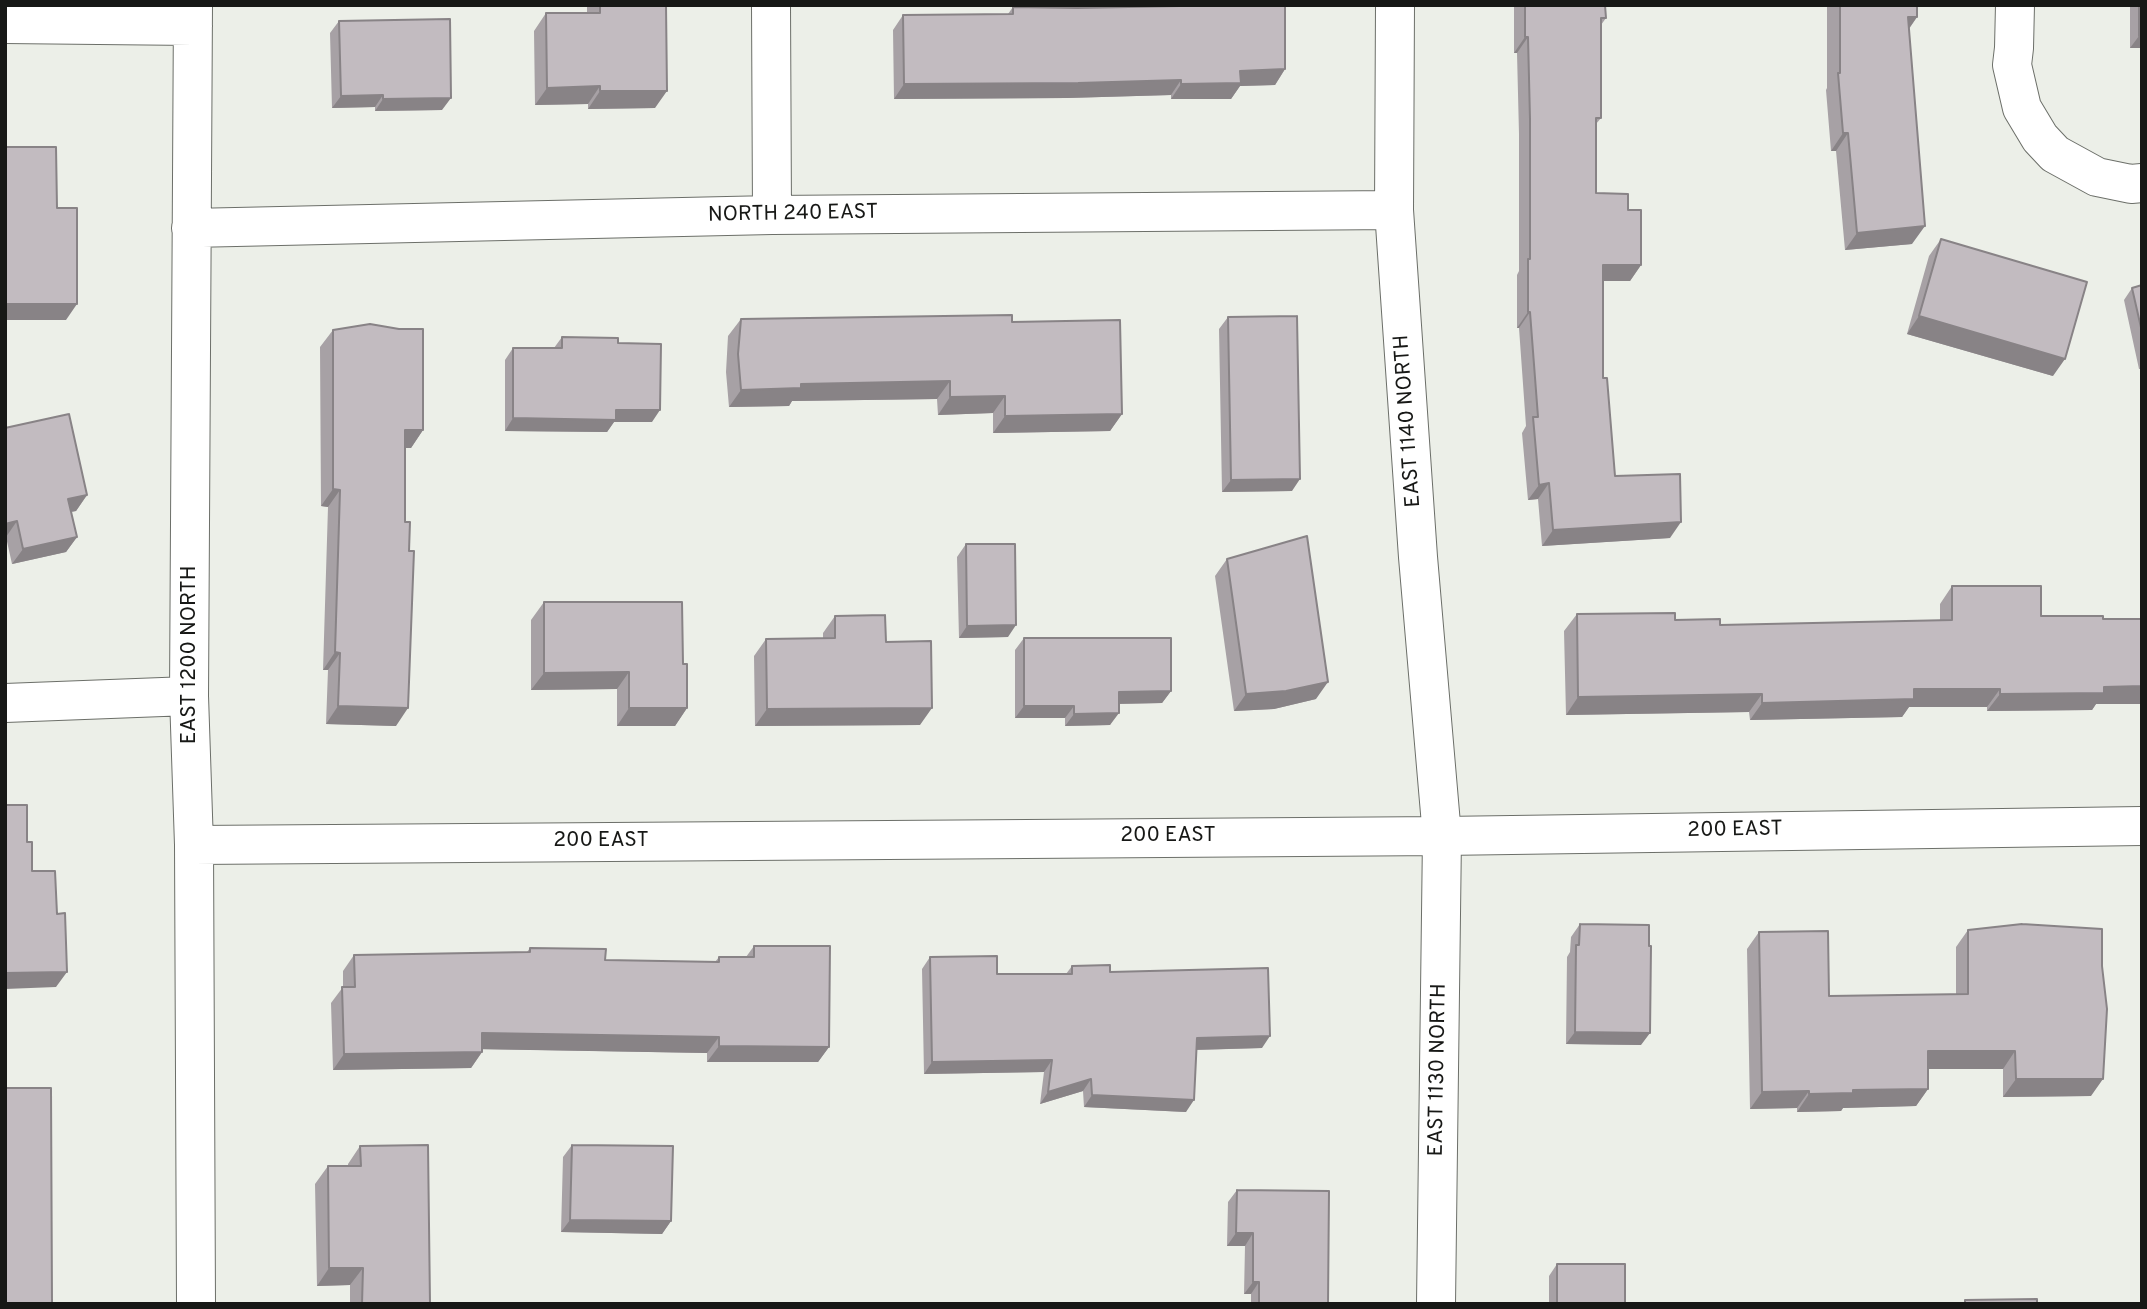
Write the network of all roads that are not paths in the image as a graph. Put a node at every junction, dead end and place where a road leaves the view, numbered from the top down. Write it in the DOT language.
graph roads {
  1 [pos="771,5"];
  2 [pos="1395,5"];
  3 [pos="2015,5"];
  4 [pos="193,16"];
  5 [pos="5,24"];
  6 [pos="2142,183"];
  7 [pos="1394,210"];
  8 [pos="772,215"];
  9 [pos="191,228"];
  10 [pos="189,696"];
  11 [pos="5,703"];
  12 [pos="2142,826"];
  13 [pos="1442,836"];
  14 [pos="194,845"];
  15 [pos="196,1304"];
  16 [pos="1436,1304"];
  1 -- 8 [label="street"];
  2 -- 7 [label="street, EAST 1140 NORTH"];
  3 -- 6 [label="street"];
  4 -- 5 [label="street"];
  4 -- 9 [label="street, EAST 1200 NORTH"];
  7 -- 8 [label="street, NORTH 240 EAST"];
  7 -- 13 [label="street, EAST 1140 NORTH"];
  8 -- 9 [label="street, NORTH 240 EAST"];
  9 -- 10 [label="street, EAST 1200 NORTH"];
  10 -- 11 [label="street"];
  10 -- 14 [label="street, EAST 1200 NORTH"];
  12 -- 13 [label="street, 200 EAST"];
  13 -- 14 [label="street, 200 EAST"];
  13 -- 16 [label="street, EAST 1130 NORTH"];
  14 -- 15 [label="street, EAST 1200 NORTH"];
}
